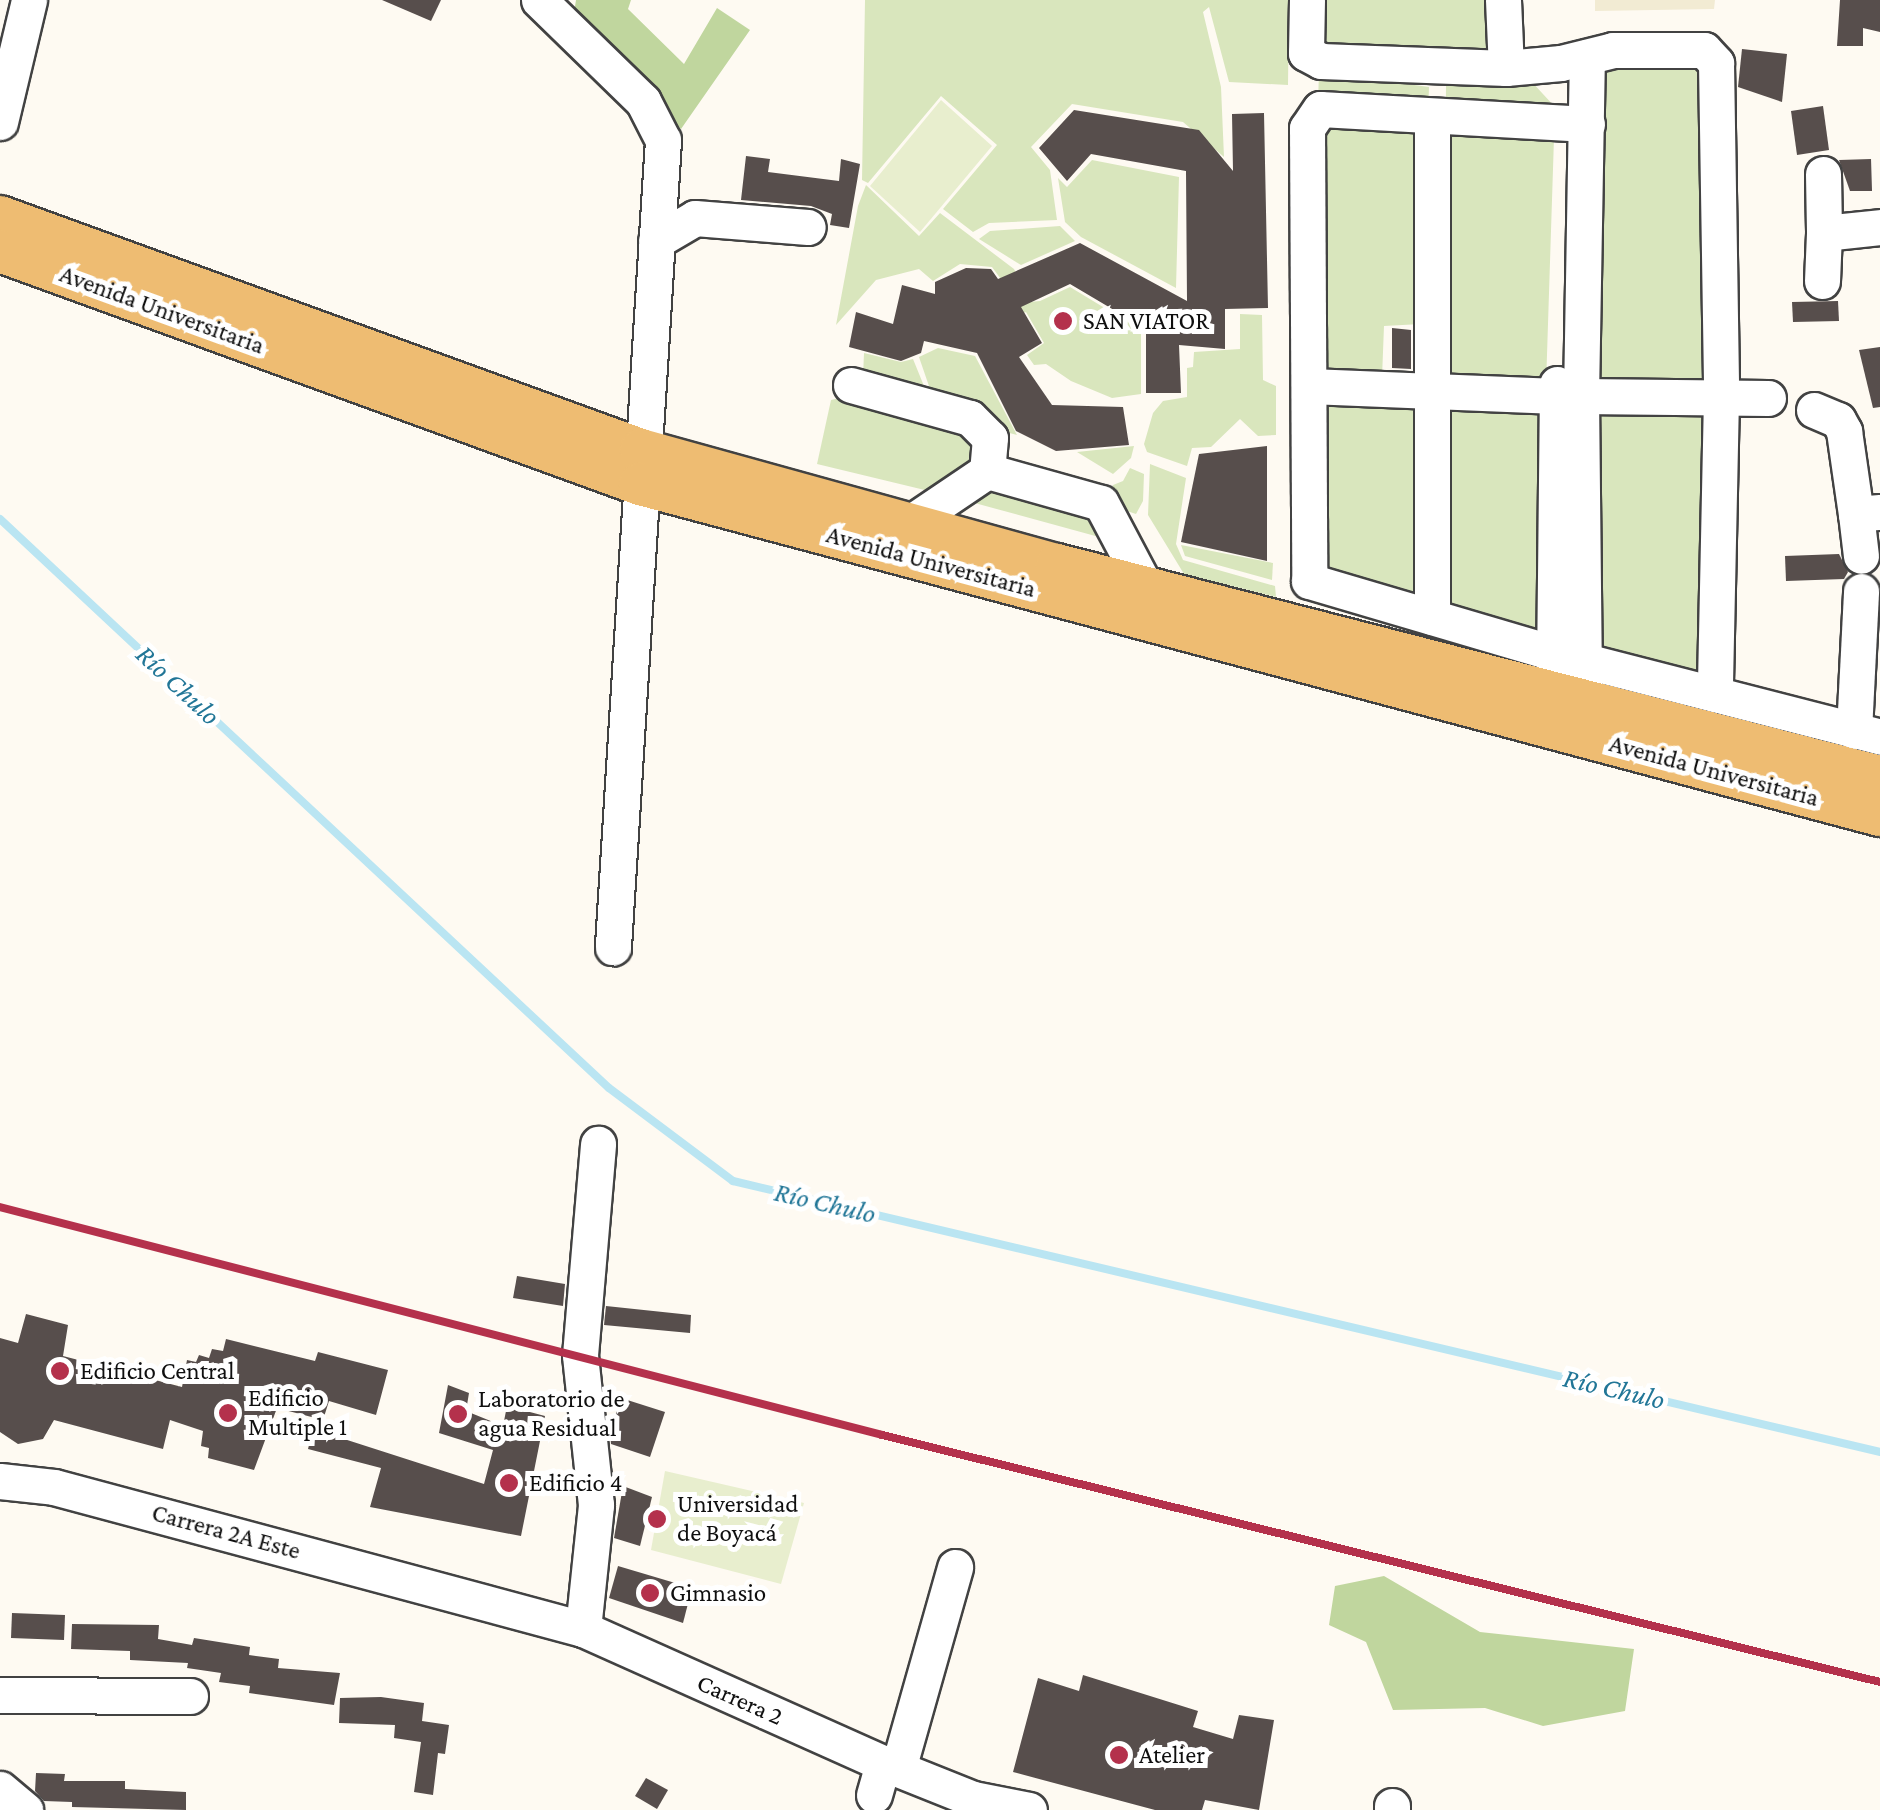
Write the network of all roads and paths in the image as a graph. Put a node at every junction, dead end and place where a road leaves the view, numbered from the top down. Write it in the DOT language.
graph roads {
  1 [pos="29,0"];
  2 [pos="1308,0"];
  3 [pos="1503,0"];
  4 [pos="550,4"];
  5 [pos="1574,60"];
  6 [pos="1506,68"];
  7 [pos="1432,117"];
  8 [pos="0,122"];
  9 [pos="1576,123"];
  10 [pos="1823,174"];
  11 [pos="0,217"];
  12 [pos="808,227"];
  13 [pos="1880,227"];
  14 [pos="1824,233"];
  15 [pos="656,241"];
  16 [pos="0,251"];
  17 [pos="1822,280"];
  18 [pos="851,384"];
  19 [pos="1309,386"];
  20 [pos="1434,391"];
  21 [pos="1569,396"];
  22 [pos="1721,398"];
  23 [pos="1768,398"];
  24 [pos="1814,410"];
  25 [pos="641,467"];
  26 [pos="988,471"];
  27 [pos="1868,513"];
  28 [pos="907,525"];
  29 [pos="1861,556"];
  30 [pos="1146,588"];
  31 [pos="1860,592"];
  32 [pos="1432,617"];
  33 [pos="1569,676"];
  34 [pos="1715,694"];
  35 [pos="1867,734"];
  36 [pos="1880,777"];
  37 [pos="1880,815"];
  38 [pos="612,946"];
  39 [pos="598,1144"];
  40 [pos="0,1481"];
  41 [pos="955,1568"];
  42 [pos="450,1593"];
  43 [pos="583,1629"];
  44 [pos="0,1695"];
  45 [pos="190,1696"];
  46 [pos="885,1776"];
  47 [pos="0,1789"];
  48 [pos="24,1810"];
  49 [pos="1029,1810"];
  1 -- 8 [label="street"];
  2 -- 6 [label="street"];
  3 -- 6 [label="street"];
  4 -- 15 [label="street"];
  5 -- 6 [label="street"];
  5 -- 9 [label="street"];
  5 -- 22 [label="street"];
  7 -- 9 [label="street"];
  7 -- 19 [label="street"];
  7 -- 20 [label="street"];
  9 -- 21 [label="street"];
  10 -- 14 [label="street"];
  11 -- 25 [label="main road, Avenida Universitaria"];
  12 -- 15 [label="street"];
  13 -- 14 [label="street"];
  14 -- 17 [label="street"];
  15 -- 25 [label="street"];
  16 -- 25 [label="main road, Avenida Universitaria"];
  18 -- 26 [label="street"];
  19 -- 20 [label="street"];
  19 -- 32 [label="street"];
  20 -- 21 [label="street"];
  20 -- 32 [label="street"];
  21 -- 22 [label="street"];
  21 -- 33 [label="street"];
  22 -- 23 [label="street"];
  22 -- 34 [label="street"];
  24 -- 27 [label="street"];
  25 -- 28 [label="main road, Avenida Universitaria"];
  25 -- 37 [label="main road, Avenida Universitaria"];
  25 -- 38 [label="street"];
  26 -- 28 [label="street"];
  26 -- 30 [label="street"];
  27 -- 29 [label="street"];
  28 -- 30 [label="main road, Avenida Universitaria"];
  30 -- 33 [label="main road, Avenida Universitaria"];
  31 -- 35 [label="street"];
  32 -- 33 [label="street"];
  33 -- 34 [label="street"];
  33 -- 36 [label="main road, Avenida Universitaria"];
  34 -- 35 [label="street"];
  39 -- 43 [label="street"];
  40 -- 42 [label="street, Carrera 2A Este"];
  41 -- 46 [label="street"];
  42 -- 43 [label="street, Carrera 2"];
  43 -- 46 [label="street, Carrera 2"];
  44 -- 45 [label="street"];
  46 -- 49 [label="street, Carrera 2"];
  47 -- 48 [label="street"];
}
